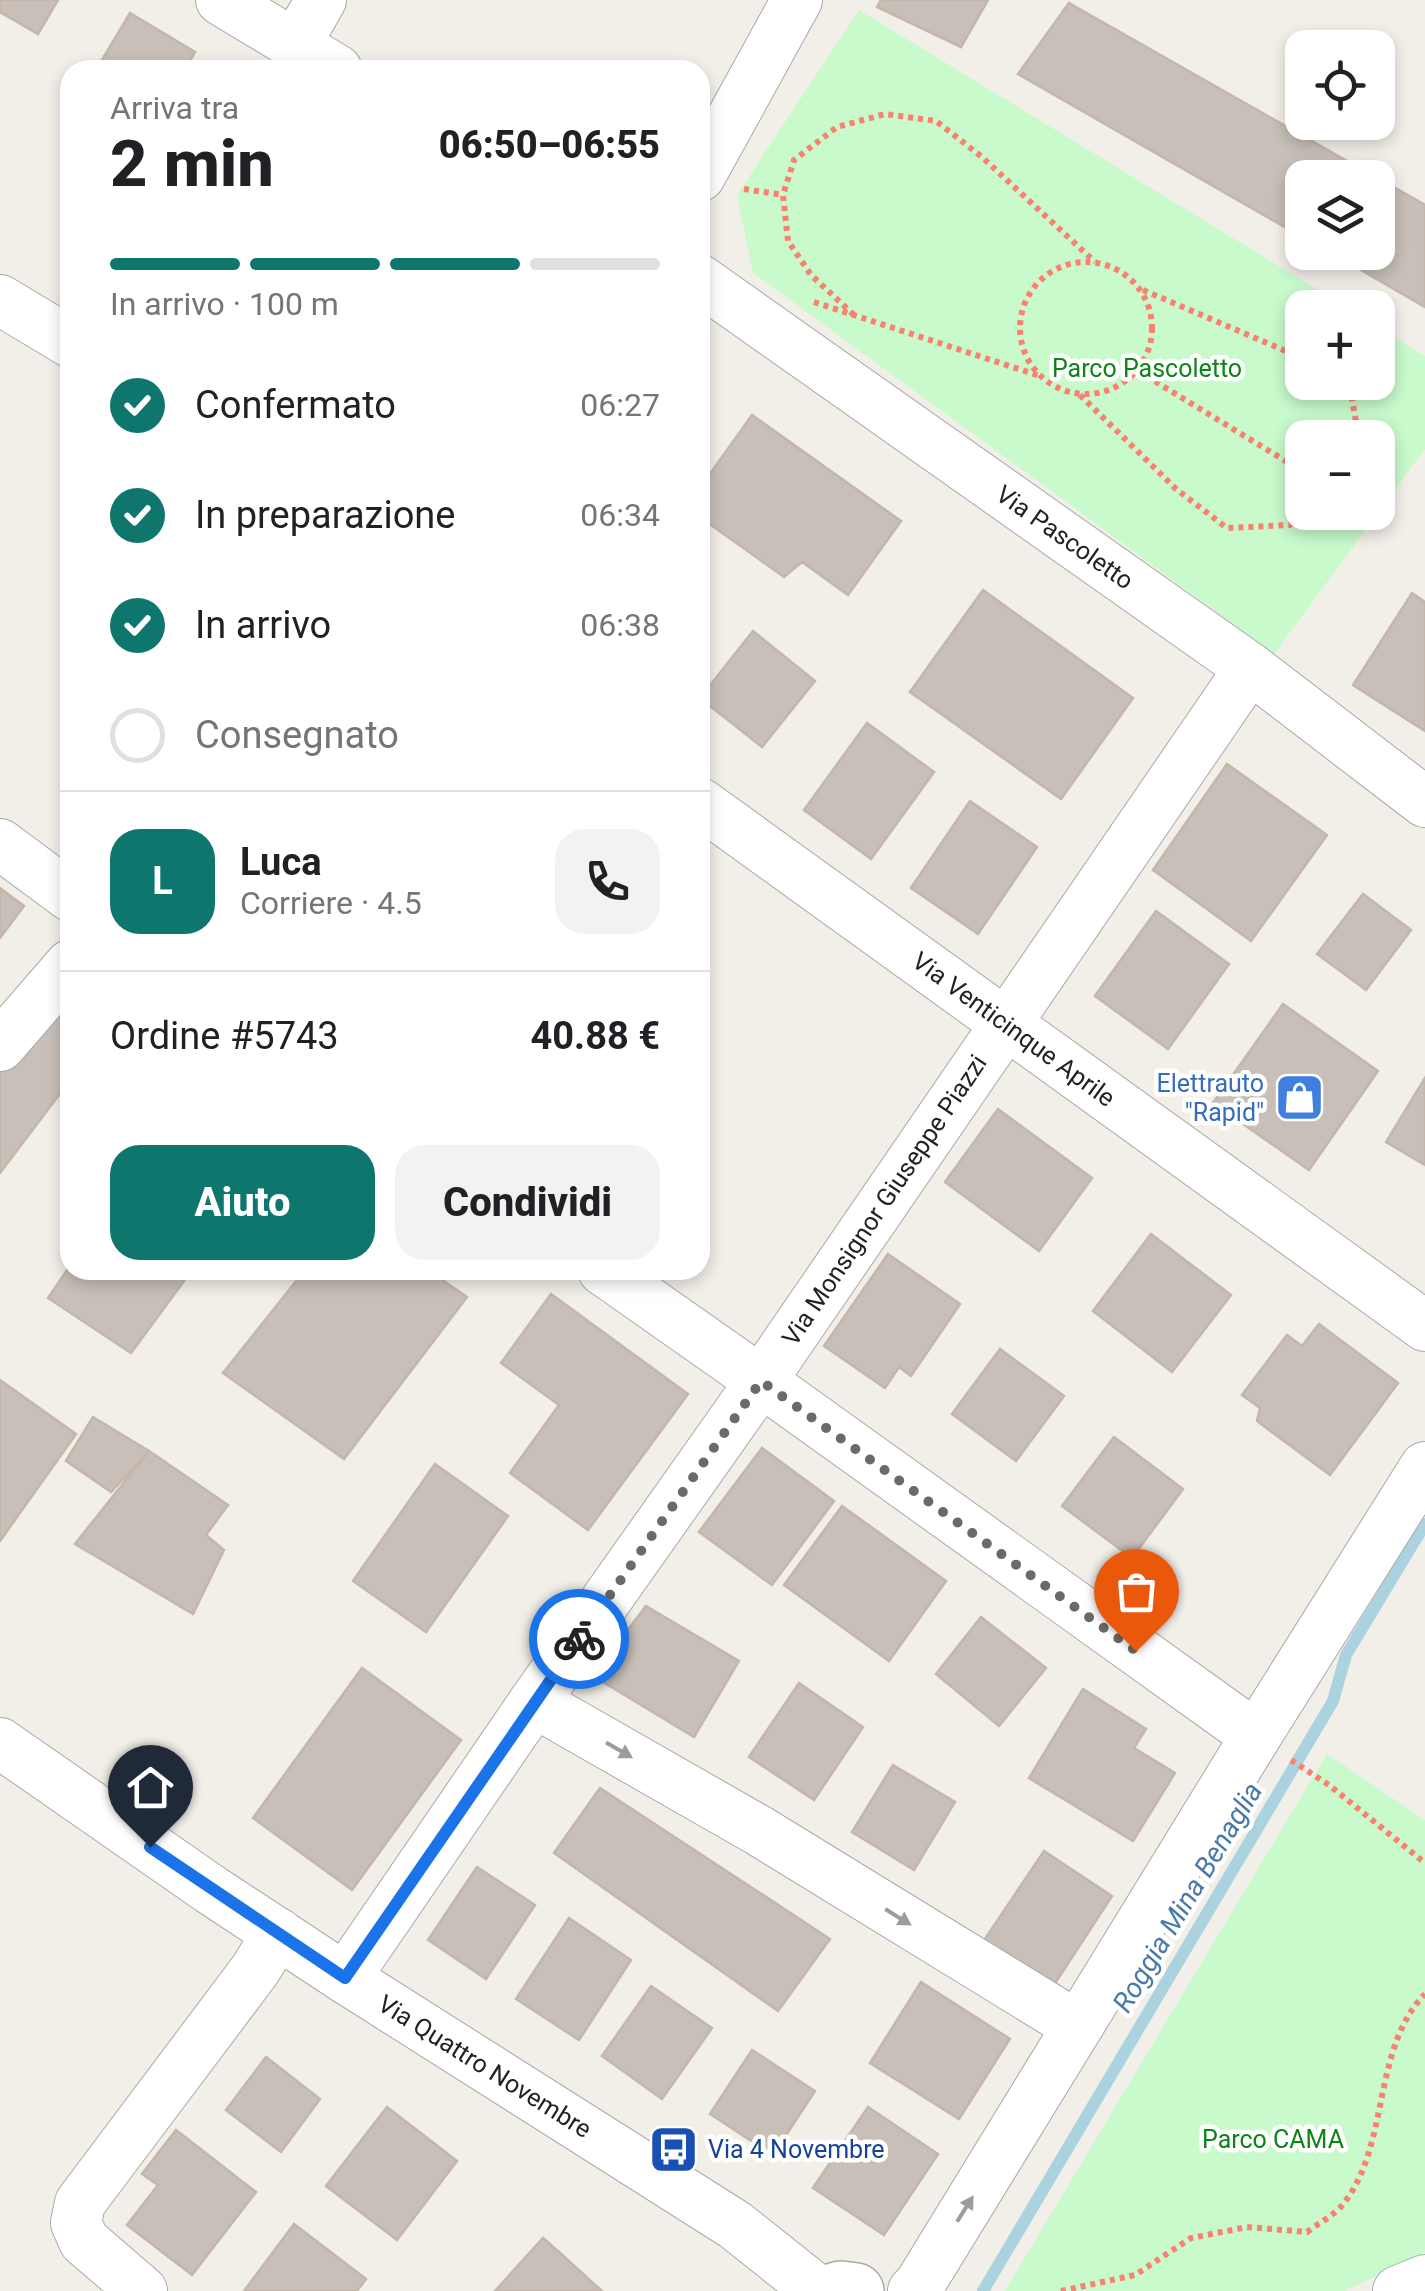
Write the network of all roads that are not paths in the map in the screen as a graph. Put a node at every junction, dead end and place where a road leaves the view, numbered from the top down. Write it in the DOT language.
graph roads {
  1 [pos="221,0"];
  2 [pos="321,0"];
  3 [pos="798,0"];
  4 [pos="295,45"];
  5 [pos="320,60"];
  6 [pos="710,158"];
  7 [pos="710,287"];
  8 [pos="0,300"];
  9 [pos="60,336"];
  10 [pos="1250,668"];
  11 [pos="1425,802"];
  12 [pos="710,810"];
  13 [pos="0,844"];
  14 [pos="60,889"];
  15 [pos="60,977"];
  16 [pos="1006,1022"];
  17 [pos="0,1046"];
  18 [pos="617,1280"];
  19 [pos="1425,1326"];
  20 [pos="761,1381"];
  21 [pos="1425,1467"];
  22 [pos="534,1702"];
  23 [pos="0,1743"];
  24 [pos="1268,1744"];
  25 [pos="278,1933"];
  26 [pos="345,1978"];
  27 [pos="1080,2023"];
  28 [pos="1425,2280"];
  29 [pos="142,2291"];
  30 [pos="818,2291"];
  31 [pos="834,2291"];
  32 [pos="856,2291"];
  33 [pos="913,2291"];
  34 [pos="1398,2291"];
  1 -- 4 [label="street"];
  2 -- 4 [label="street"];
  3 -- 6 [label="street"];
  4 -- 5 [label="street"];
  7 -- 10 [label="street, Via Pascoletto"];
  8 -- 9 [label="street"];
  10 -- 11 [label="street, Via Pascoletto"];
  10 -- 16 [label="street, Via Monsignor Giuseppe Piazzi"];
  12 -- 16 [label="street, Via Venticinque Aprile"];
  13 -- 14 [label="street"];
  15 -- 17 [label="street"];
  16 -- 19 [label="street, Via Venticinque Aprile"];
  16 -- 20 [label="street, Via Monsignor Giuseppe Piazzi"];
  18 -- 20 [label="street"];
  20 -- 22 [label="street, Via Monsignor Giuseppe Piazzi"];
  20 -- 24 [label="street"];
  21 -- 24 [label="street"];
  22 -- 26 [label="street, Via Monsignor Giuseppe Piazzi"];
  22 -- 27 [label="street, one-way"];
  23 -- 25 [label="street, Via Quattro Novembre"];
  24 -- 27 [label="street"];
  25 -- 26 [label="street, Via Quattro Novembre"];
  25 -- 29 [label="street"];
  26 -- 30 [label="street, Via Quattro Novembre"];
  33 -- 27 [label="street, one-way"];
  28 -- 34 [label="street"];
  31 -- 32 [label="street"];
}
